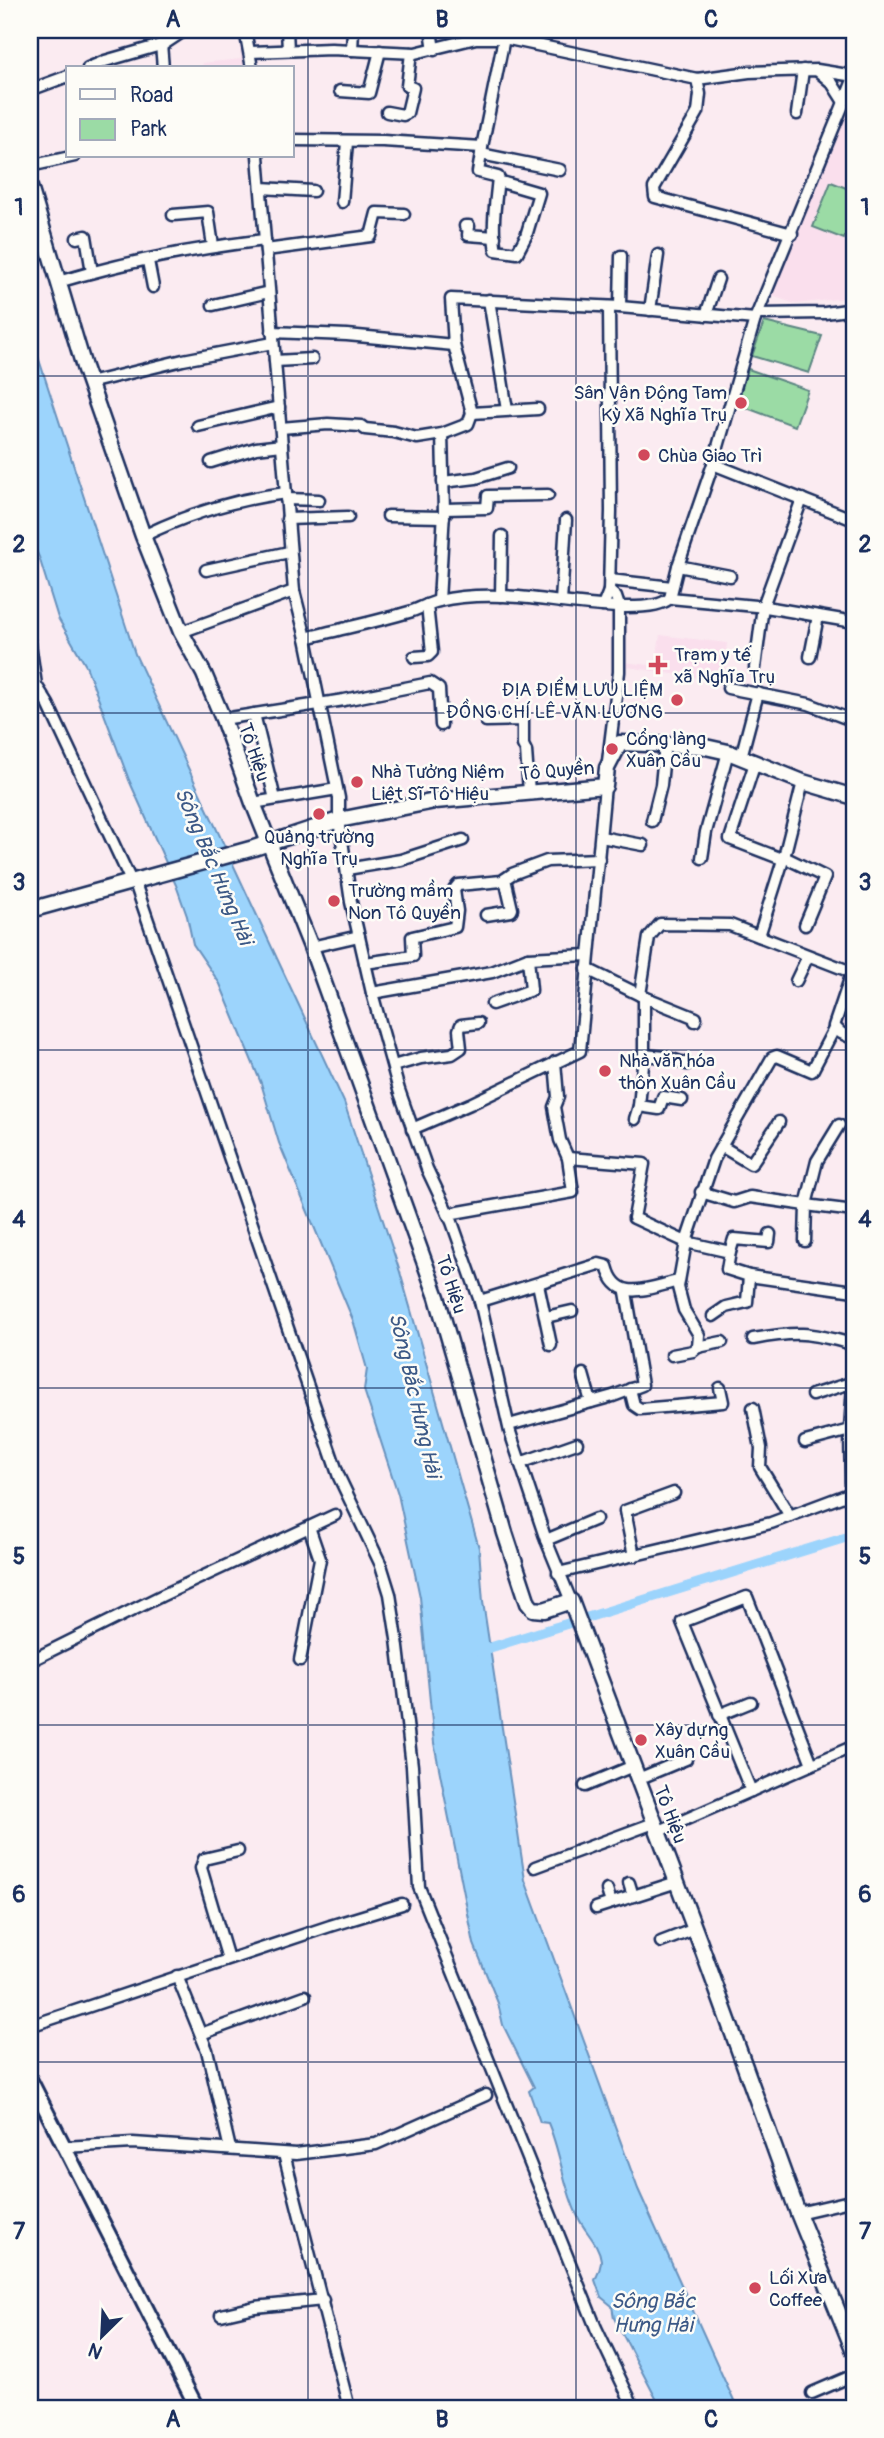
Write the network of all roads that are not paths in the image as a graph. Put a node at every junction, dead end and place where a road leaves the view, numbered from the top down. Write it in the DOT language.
graph roads {
  1 [pos="185,30"];
  2 [pos="245,30"];
  3 [pos="287,30"];
  4 [pos="353,30"];
  5 [pos="432,30"];
  6 [pos="531,30"];
  7 [pos="476,34"];
  8 [pos="504,38"];
  9 [pos="530,42"];
  10 [pos="161,44"];
  11 [pos="288,50"];
  12 [pos="352,50"];
  13 [pos="434,50"];
  14 [pos="380,51"];
  15 [pos="251,52"];
  16 [pos="411,53"];
  17 [pos="93,66"];
  18 [pos="163,66"];
  19 [pos="252,66"];
  20 [pos="803,70"];
  21 [pos="815,70"];
  22 [pos="66,77"];
  23 [pos="854,77"];
  24 [pos="697,79"];
  25 [pos="30,90"];
  26 [pos="340,91"];
  27 [pos="844,102"];
  28 [pos="387,112"];
  29 [pos="797,114"];
  30 [pos="294,140"];
  31 [pos="347,142"];
  32 [pos="482,151"];
  33 [pos="66,158"];
  34 [pos="258,158"];
  35 [pos="30,166"];
  36 [pos="560,170"];
  37 [pos="498,181"];
  38 [pos="30,187"];
  39 [pos="261,188"];
  40 [pos="313,191"];
  41 [pos="342,201"];
  42 [pos="404,214"];
  43 [pos="173,215"];
  44 [pos="465,226"];
  45 [pos="796,229"];
  46 [pos="495,237"];
  47 [pos="77,238"];
  48 [pos="266,245"];
  49 [pos="213,246"];
  50 [pos="659,255"];
  51 [pos="621,256"];
  52 [pos="148,261"];
  53 [pos="92,272"];
  54 [pos="718,279"];
  55 [pos="58,282"];
  56 [pos="153,288"];
  57 [pos="269,292"];
  58 [pos="489,300"];
  59 [pos="213,305"];
  60 [pos="614,307"];
  61 [pos="854,309"];
  62 [pos="650,310"];
  63 [pos="706,315"];
  64 [pos="757,316"];
  65 [pos="273,337"];
  66 [pos="454,345"];
  67 [pos="312,359"];
  68 [pos="275,361"];
  69 [pos="89,383"];
  70 [pos="279,407"];
  71 [pos="538,409"];
  72 [pos="507,410"];
  73 [pos="472,413"];
  74 [pos="198,426"];
  75 [pos="281,428"];
  76 [pos="442,434"];
  77 [pos="282,445"];
  78 [pos="211,462"];
  79 [pos="713,464"];
  80 [pos="508,468"];
  81 [pos="443,482"];
  82 [pos="548,495"];
  83 [pos="286,496"];
  84 [pos="802,499"];
  85 [pos="319,500"];
  86 [pos="444,513"];
  87 [pos="387,516"];
  88 [pos="348,517"];
  89 [pos="287,519"];
  90 [pos="566,520"];
  91 [pos="854,520"];
  92 [pos="143,536"];
  93 [pos="502,536"];
  94 [pos="289,552"];
  95 [pos="678,566"];
  96 [pos="206,570"];
  97 [pos="730,576"];
  98 [pos="609,585"];
  99 [pos="294,591"];
  100 [pos="671,593"];
  101 [pos="501,596"];
  102 [pos="439,601"];
  103 [pos="561,601"];
  104 [pos="427,605"];
  105 [pos="603,606"];
  106 [pos="619,606"];
  107 [pos="763,606"];
  108 [pos="818,616"];
  109 [pos="854,622"];
  110 [pos="181,632"];
  111 [pos="306,638"];
  112 [pos="30,643"];
  113 [pos="414,657"];
  114 [pos="810,657"];
  115 [pos="755,668"];
  116 [pos="728,688"];
  117 [pos="758,693"];
  118 [pos="320,704"];
  119 [pos="254,713"];
  120 [pos="223,719"];
  121 [pos="486,721"];
  122 [pos="854,721"];
  123 [pos="441,724"];
  124 [pos="615,743"];
  125 [pos="666,744"];
  126 [pos="734,755"];
  127 [pos="755,763"];
  128 [pos="706,781"];
  129 [pos="803,782"];
  130 [pos="719,783"];
  131 [pos="605,786"];
  132 [pos="337,789"];
  133 [pos="529,792"];
  134 [pos="854,797"];
  135 [pos="275,799"];
  136 [pos="253,803"];
  137 [pos="339,820"];
  138 [pos="652,821"];
  139 [pos="601,837"];
  140 [pos="463,840"];
  141 [pos="270,842"];
  142 [pos="643,845"];
  143 [pos="702,858"];
  144 [pos="783,858"];
  145 [pos="599,859"];
  146 [pos="346,869"];
  147 [pos="505,879"];
  148 [pos="132,881"];
  149 [pos="30,910"];
  150 [pos="486,915"];
  151 [pos="805,925"];
  152 [pos="359,936"];
  153 [pos="759,936"];
  154 [pos="412,937"];
  155 [pos="398,938"];
  156 [pos="311,947"];
  157 [pos="588,955"];
  158 [pos="808,956"];
  159 [pos="528,958"];
  160 [pos="365,963"];
  161 [pos="587,969"];
  162 [pos="854,970"];
  163 [pos="796,981"];
  164 [pos="372,993"];
  165 [pos="642,996"];
  166 [pos="492,1004"];
  167 [pos="695,1021"];
  168 [pos="478,1023"];
  169 [pos="835,1027"];
  170 [pos="854,1039"];
  171 [pos="643,1055"];
  172 [pos="555,1062"];
  173 [pos="687,1064"];
  174 [pos="393,1066"];
  175 [pos="682,1100"];
  176 [pos="639,1106"];
  177 [pos="635,1119"];
  178 [pos="779,1122"];
  179 [pos="839,1125"];
  180 [pos="412,1129"];
  181 [pos="721,1146"];
  182 [pos="568,1158"];
  183 [pos="701,1192"];
  184 [pos="806,1205"];
  185 [pos="854,1211"];
  186 [pos="447,1214"];
  187 [pos="770,1234"];
  188 [pos="805,1241"];
  189 [pos="686,1242"];
  190 [pos="730,1252"];
  191 [pos="749,1276"];
  192 [pos="679,1281"];
  193 [pos="538,1284"];
  194 [pos="854,1291"];
  195 [pos="626,1292"];
  196 [pos="480,1301"];
  197 [pos="572,1311"];
  198 [pos="546,1317"];
  199 [pos="713,1317"];
  200 [pos="854,1328"];
  201 [pos="753,1339"];
  202 [pos="722,1342"];
  203 [pos="852,1344"];
  204 [pos="551,1345"];
  205 [pos="698,1347"];
  206 [pos="672,1355"];
  207 [pos="854,1369"];
  208 [pos="583,1374"];
  209 [pos="853,1382"];
  210 [pos="720,1388"];
  211 [pos="630,1389"];
  212 [pos="813,1395"];
  213 [pos="592,1402"];
  214 [pos="753,1408"];
  215 [pos="509,1425"];
  216 [pos="852,1429"];
  217 [pos="805,1442"];
  218 [pos="577,1443"];
  219 [pos="520,1463"];
  220 [pos="853,1492"];
  221 [pos="674,1493"];
  222 [pos="335,1515"];
  223 [pos="790,1516"];
  224 [pos="597,1519"];
  225 [pos="309,1528"];
  226 [pos="546,1540"];
  227 [pos="634,1556"];
  228 [pos="558,1573"];
  229 [pos="573,1605"];
  230 [pos="300,1660"];
  231 [pos="30,1661"];
  232 [pos="751,1702"];
  233 [pos="719,1716"];
  234 [pos="854,1746"];
  235 [pos="686,1759"];
  236 [pos="812,1764"];
  237 [pos="636,1773"];
  238 [pos="584,1786"];
  239 [pos="751,1791"];
  240 [pos="655,1828"];
  241 [pos="238,1851"];
  242 [pos="535,1867"];
  243 [pos="677,1882"];
  244 [pos="629,1883"];
  245 [pos="607,1890"];
  246 [pos="633,1896"];
  247 [pos="611,1903"];
  248 [pos="402,1904"];
  249 [pos="596,1909"];
  250 [pos="695,1929"];
  251 [pos="661,1942"];
  252 [pos="228,1959"];
  253 [pos="177,1976"];
  254 [pos="305,1996"];
  255 [pos="30,2026"];
  256 [pos="201,2034"];
  257 [pos="30,2080"];
  258 [pos="486,2095"];
  259 [pos="64,2147"];
  260 [pos="230,2149"];
  261 [pos="284,2154"];
  262 [pos="854,2200"];
  263 [pos="798,2213"];
  264 [pos="323,2300"];
  265 [pos="220,2315"];
  266 [pos="854,2351"];
  267 [pos="854,2375"];
  268 [pos="812,2393"];
  269 [pos="197,2408"];
  270 [pos="349,2408"];
  271 [pos="634,2408"];
  1 -- 10 [label="street"];
  2 -- 15 [label="street"];
  3 -- 11 [label="street"];
  4 -- 12 [label="street"];
  5 -- 13 [label="street"];
  6 -- 9 [label="street"];
  7 -- 8 [label="street"];
  7 -- 13 [label="street"];
  8 -- 9 [label="street"];
  8 -- 32 [label="street"];
  9 -- 24 [label="street"];
  10 -- 17 [label="street"];
  10 -- 18 [label="street"];
  11 -- 12 [label="street"];
  11 -- 15 [label="street"];
  12 -- 14 [label="street"];
  13 -- 16 [label="street"];
  14 -- 16 [label="street"];
  14 -- 26 [label="street"];
  15 -- 19 [label="street"];
  16 -- 28 [label="street"];
  20 -- 21 [label="street"];
  20 -- 24 [label="street"];
  20 -- 29 [label="street"];
  21 -- 23 [label="street"];
  21 -- 27 [label="street"];
  22 -- 25 [label="street"];
  23 -- 27 [label="street"];
  24 -- 45 [label="street"];
  27 -- 45 [label="street"];
  30 -- 31 [label="street"];
  31 -- 32 [label="street"];
  31 -- 41 [label="street"];
  32 -- 36 [label="street"];
  32 -- 37 [label="street"];
  33 -- 35 [label="street"];
  34 -- 39 [label="street"];
  37 -- 46 [label="street"];
  37 -- 46 [label="street"];
  38 -- 55 [label="main road, Tô Hiệu"];
  39 -- 40 [label="street"];
  39 -- 48 [label="street"];
  42 -- 48 [label="street"];
  43 -- 49 [label="street"];
  44 -- 46 [label="street"];
  45 -- 64 [label="street"];
  47 -- 53 [label="street"];
  48 -- 49 [label="street"];
  48 -- 57 [label="street"];
  49 -- 52 [label="street"];
  50 -- 62 [label="street"];
  51 -- 60 [label="street"];
  52 -- 53 [label="street"];
  52 -- 56 [label="street"];
  53 -- 55 [label="street"];
  54 -- 63 [label="street"];
  55 -- 69 [label="main road, Tô Hiệu"];
  57 -- 59 [label="street"];
  57 -- 65 [label="street"];
  58 -- 60 [label="street"];
  58 -- 66 [label="street"];
  58 -- 72 [label="street"];
  60 -- 62 [label="street"];
  60 -- 98 [label="street"];
  61 -- 64 [label="street"];
  62 -- 63 [label="street"];
  63 -- 64 [label="street"];
  64 -- 79 [label="street"];
  65 -- 66 [label="street"];
  65 -- 68 [label="street"];
  65 -- 69 [label="street"];
  66 -- 73 [label="street"];
  67 -- 68 [label="street"];
  68 -- 70 [label="street"];
  69 -- 92 [label="main road, Tô Hiệu"];
  70 -- 74 [label="street"];
  70 -- 75 [label="street"];
  71 -- 72 [label="street"];
  72 -- 73 [label="street"];
  73 -- 76 [label="street"];
  75 -- 76 [label="street"];
  75 -- 77 [label="street"];
  76 -- 81 [label="street"];
  77 -- 78 [label="street"];
  77 -- 83 [label="street"];
  79 -- 84 [label="street"];
  79 -- 95 [label="street"];
  80 -- 81 [label="street"];
  81 -- 86 [label="street"];
  82 -- 86 [label="street"];
  83 -- 85 [label="street"];
  83 -- 89 [label="street"];
  83 -- 92 [label="street"];
  84 -- 91 [label="street"];
  84 -- 107 [label="street"];
  86 -- 87 [label="street"];
  86 -- 102 [label="street"];
  88 -- 89 [label="street"];
  89 -- 94 [label="street"];
  90 -- 103 [label="street"];
  92 -- 110 [label="main road, Tô Hiệu"];
  93 -- 101 [label="street"];
  94 -- 96 [label="street"];
  94 -- 99 [label="street"];
  95 -- 97 [label="street"];
  95 -- 100 [label="street"];
  98 -- 100 [label="street"];
  98 -- 105 [label="street"];
  98 -- 106 [label="street"];
  99 -- 110 [label="street"];
  99 -- 111 [label="street"];
  100 -- 106 [label="street"];
  100 -- 107 [label="street"];
  101 -- 102 [label="street"];
  101 -- 103 [label="street"];
  102 -- 104 [label="street"];
  103 -- 105 [label="street"];
  104 -- 111 [label="street"];
  104 -- 113 [label="street"];
  105 -- 106 [label="street"];
  106 -- 124 [label="street"];
  107 -- 108 [label="street"];
  107 -- 115 [label="street"];
  108 -- 109 [label="street"];
  108 -- 114 [label="street"];
  110 -- 120 [label="main road, Tô Hiệu"];
  111 -- 118 [label="street"];
  112 -- 148 [label="street"];
  116 -- 117 [label="street"];
  117 -- 122 [label="street"];
  117 -- 126 [label="street"];
  118 -- 119 [label="street"];
  118 -- 123 [label="street"];
  118 -- 132 [label="street"];
  119 -- 120 [label="street"];
  119 -- 135 [label="street"];
  120 -- 136 [label="main road, Tô Hiệu"];
  121 -- 133 [label="street"];
  124 -- 125 [label="main road, Tô Quyền"];
  124 -- 131 [label="main road, Tô Quyền"];
  125 -- 126 [label="main road, Tô Quyền"];
  125 -- 138 [label="street"];
  126 -- 127 [label="main road, Tô Quyền"];
  126 -- 130 [label="street"];
  127 -- 129 [label="main road, Tô Quyền"];
  127 -- 144 [label="street"];
  128 -- 130 [label="street"];
  129 -- 134 [label="main road, Tô Quyền"];
  129 -- 144 [label="street"];
  130 -- 143 [label="street"];
  131 -- 133 [label="main road, Tô Quyền"];
  131 -- 139 [label="street"];
  132 -- 135 [label="street"];
  132 -- 137 [label="street"];
  133 -- 137 [label="main road, Tô Quyền"];
  135 -- 136 [label="street"];
  136 -- 141 [label="main road, Tô Hiệu"];
  137 -- 141 [label="main road, Tô Quyền"];
  137 -- 146 [label="street"];
  139 -- 142 [label="street"];
  139 -- 145 [label="street"];
  140 -- 146 [label="street"];
  141 -- 148 [label="main road, Tô Quyền"];
  141 -- 156 [label="main road, Tô Hiệu"];
  144 -- 151 [label="street"];
  144 -- 153 [label="street"];
  145 -- 147 [label="street"];
  145 -- 157 [label="street"];
  146 -- 152 [label="street"];
  147 -- 150 [label="street"];
  147 -- 154 [label="street"];
  148 -- 149 [label="main road, Tô Quyền"];
  148 -- 271 [label="street"];
  152 -- 156 [label="street"];
  152 -- 160 [label="street"];
  153 -- 158 [label="street"];
  153 -- 165 [label="street"];
  154 -- 155 [label="street"];
  154 -- 160 [label="street"];
  156 -- 229 [label="main road, Tô Hiệu"];
  157 -- 159 [label="street"];
  157 -- 161 [label="street"];
  158 -- 162 [label="street"];
  158 -- 163 [label="street"];
  159 -- 164 [label="street"];
  159 -- 166 [label="street"];
  160 -- 164 [label="street"];
  161 -- 165 [label="street"];
  161 -- 172 [label="street"];
  162 -- 169 [label="street"];
  164 -- 174 [label="street"];
  165 -- 167 [label="street"];
  165 -- 171 [label="street"];
  168 -- 174 [label="street"];
  169 -- 170 [label="street"];
  169 -- 181 [label="street"];
  171 -- 173 [label="street"];
  171 -- 176 [label="street"];
  172 -- 180 [label="street"];
  172 -- 182 [label="street"];
  174 -- 180 [label="street"];
  175 -- 176 [label="street"];
  176 -- 177 [label="street"];
  178 -- 181 [label="street"];
  179 -- 184 [label="street"];
  180 -- 186 [label="street"];
  181 -- 183 [label="street"];
  182 -- 186 [label="street"];
  182 -- 189 [label="street"];
  183 -- 184 [label="street"];
  183 -- 189 [label="street"];
  184 -- 185 [label="street"];
  184 -- 188 [label="street"];
  186 -- 196 [label="street"];
  187 -- 190 [label="street"];
  189 -- 190 [label="street"];
  189 -- 192 [label="street"];
  190 -- 191 [label="street"];
  191 -- 194 [label="street"];
  191 -- 199 [label="street"];
  192 -- 195 [label="street"];
  192 -- 205 [label="street"];
  193 -- 195 [label="street"];
  193 -- 196 [label="street"];
  193 -- 198 [label="street"];
  195 -- 211 [label="street"];
  196 -- 215 [label="street"];
  197 -- 198 [label="street"];
  198 -- 204 [label="street"];
  200 -- 203 [label="street"];
  201 -- 203 [label="street"];
  202 -- 205 [label="street"];
  203 -- 207 [label="street"];
  205 -- 206 [label="street"];
  207 -- 209 [label="street"];
  208 -- 213 [label="street"];
  209 -- 212 [label="street"];
  209 -- 216 [label="street"];
  210 -- 211 [label="street"];
  211 -- 213 [label="street"];
  213 -- 215 [label="street"];
  214 -- 223 [label="street"];
  215 -- 219 [label="street"];
  216 -- 217 [label="street"];
  216 -- 220 [label="street"];
  218 -- 219 [label="street"];
  219 -- 226 [label="street"];
  220 -- 223 [label="street"];
  221 -- 227 [label="street"];
  222 -- 225 [label="street"];
  223 -- 227 [label="street"];
  224 -- 226 [label="street"];
  225 -- 230 [label="street"];
  225 -- 231 [label="street"];
  226 -- 228 [label="street"];
  227 -- 228 [label="street"];
  228 -- 229 [label="street"];
  229 -- 237 [label="main road, Tô Hiệu"];
  232 -- 233 [label="street"];
  233 -- 236 [label="street"];
  233 -- 239 [label="street"];
  234 -- 236 [label="street"];
  235 -- 237 [label="street"];
  236 -- 239 [label="street"];
  237 -- 238 [label="street"];
  237 -- 240 [label="main road, Tô Hiệu"];
  239 -- 240 [label="street"];
  240 -- 242 [label="street"];
  240 -- 243 [label="main road, Tô Hiệu"];
  241 -- 252 [label="street"];
  243 -- 246 [label="street"];
  243 -- 250 [label="main road, Tô Hiệu"];
  244 -- 246 [label="street"];
  245 -- 247 [label="street"];
  246 -- 247 [label="street"];
  247 -- 249 [label="street"];
  248 -- 252 [label="street"];
  250 -- 251 [label="street"];
  250 -- 263 [label="main road, Tô Hiệu"];
  252 -- 253 [label="street"];
  253 -- 255 [label="street"];
  253 -- 256 [label="street"];
  254 -- 256 [label="street"];
  256 -- 260 [label="street"];
  257 -- 259 [label="street"];
  258 -- 261 [label="street"];
  259 -- 260 [label="street"];
  259 -- 269 [label="street"];
  260 -- 261 [label="street"];
  261 -- 264 [label="street"];
  262 -- 263 [label="street"];
  263 -- 266 [label="main road, Tô Hiệu"];
  264 -- 265 [label="street"];
  264 -- 270 [label="street"];
  267 -- 268 [label="street"];
}
